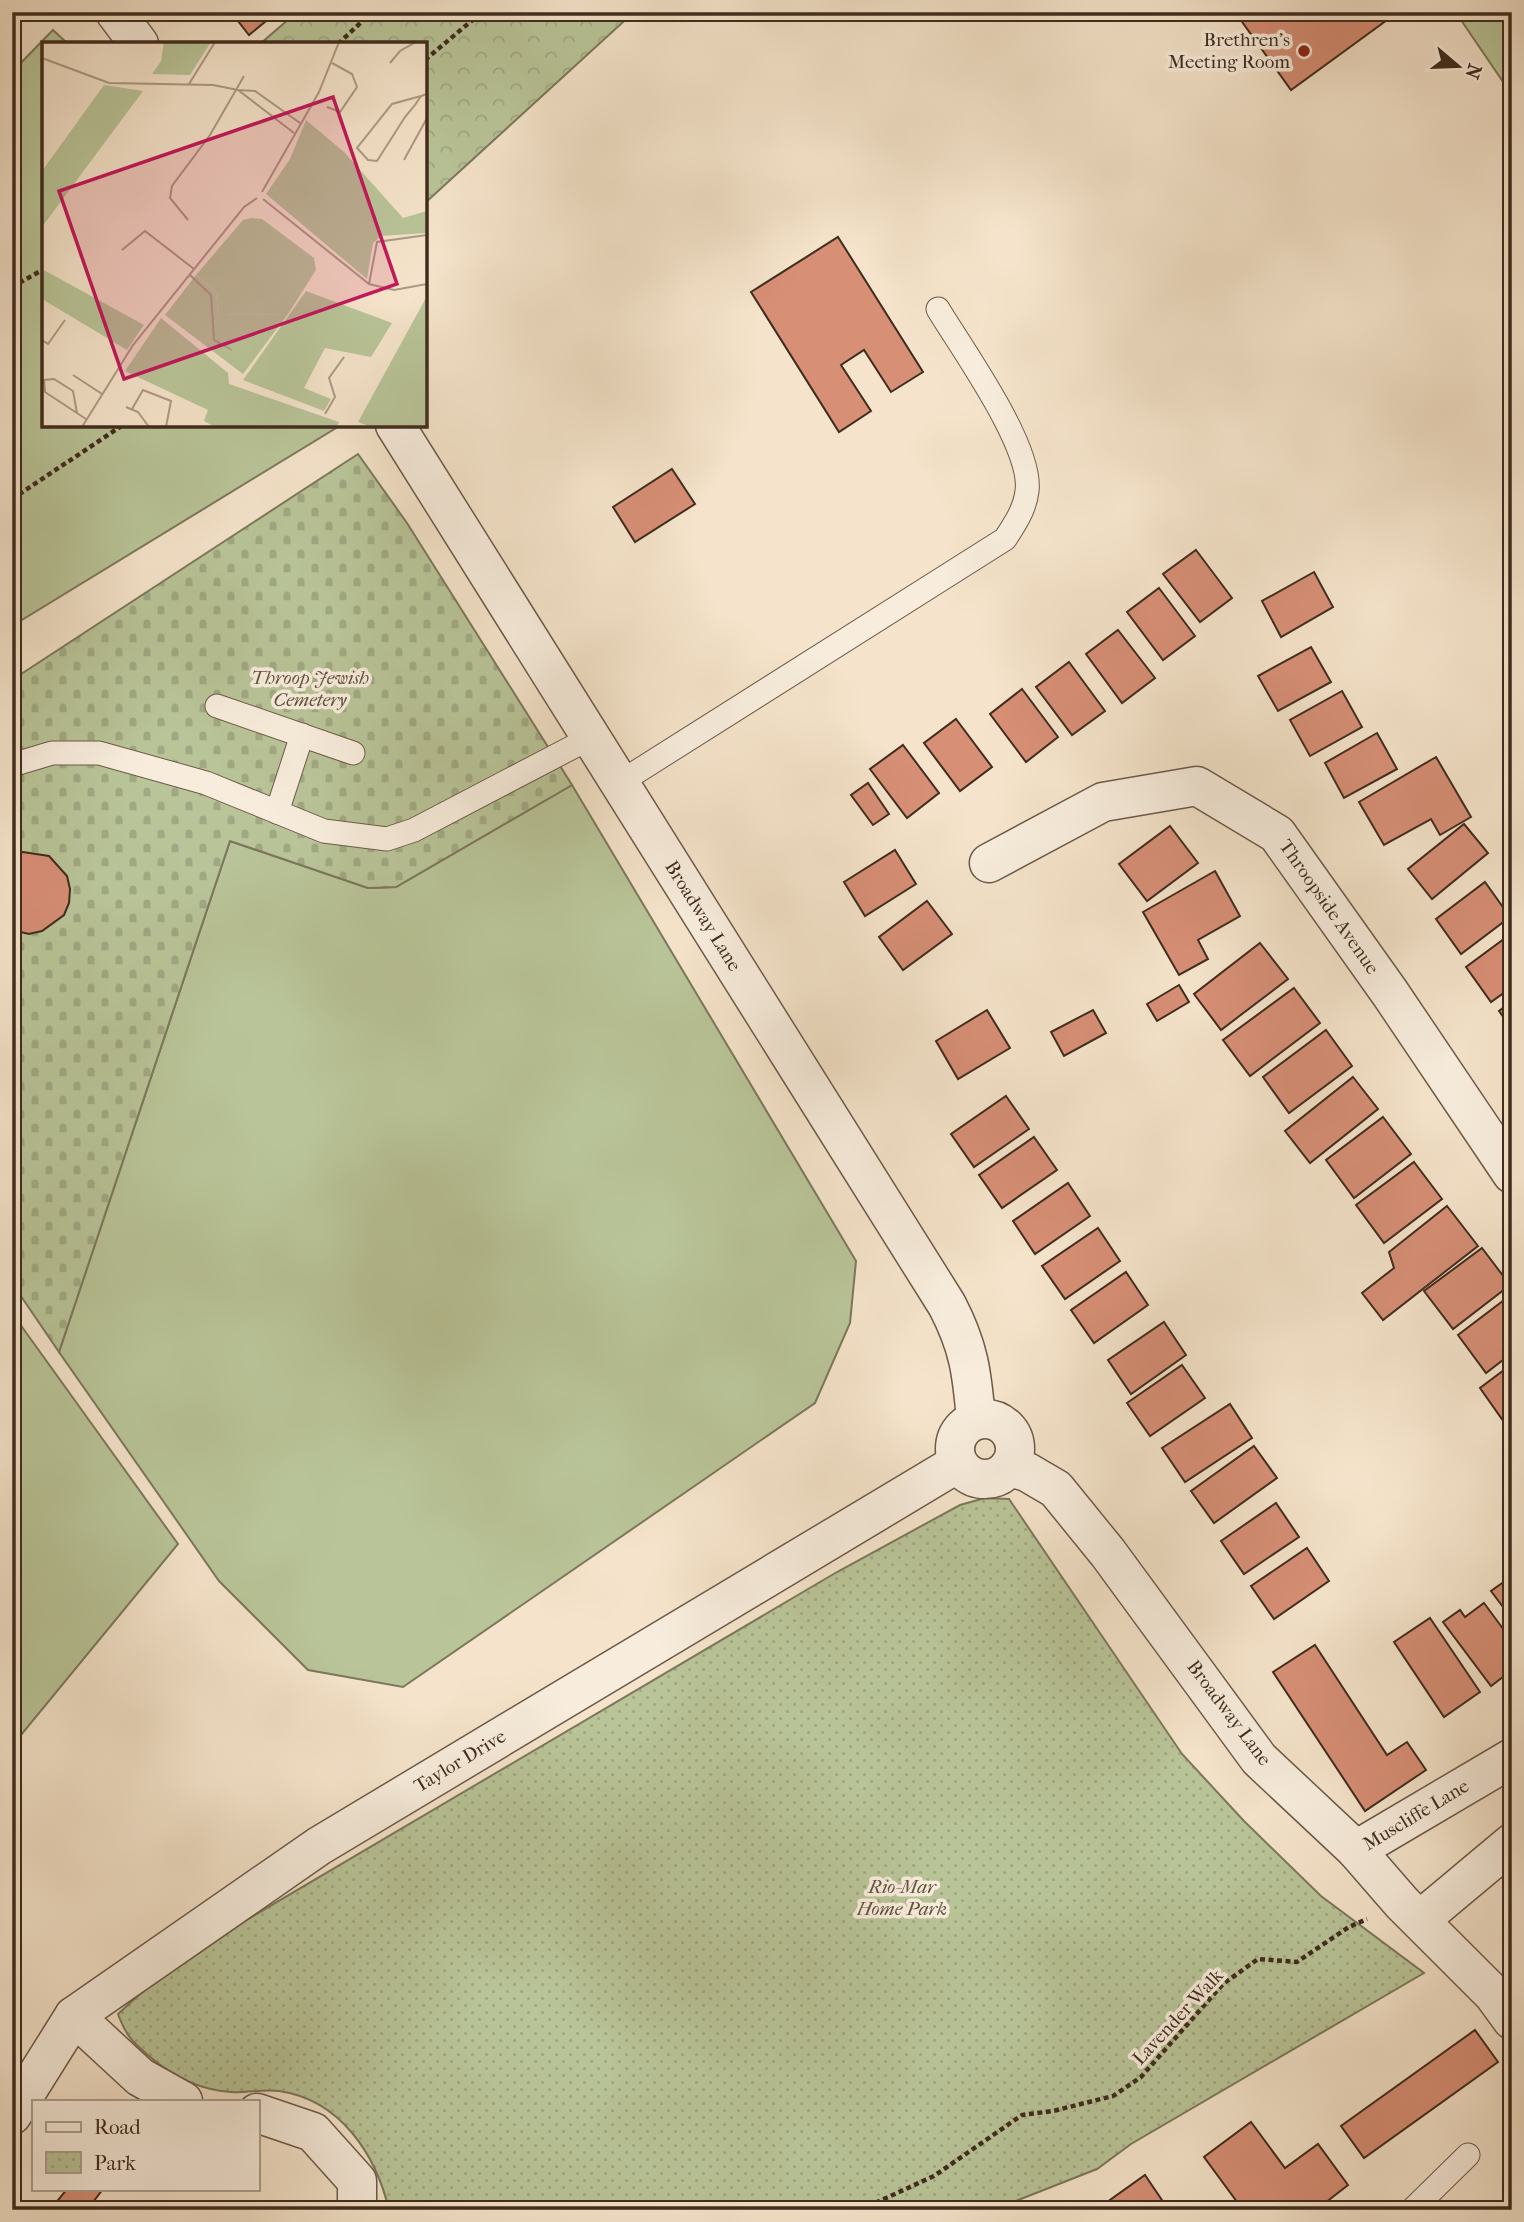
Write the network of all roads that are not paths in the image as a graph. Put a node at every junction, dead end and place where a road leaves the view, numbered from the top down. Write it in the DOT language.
graph roads {
  1 [pos="114,12"];
  2 [pos="137,42"];
  3 [pos="938,309"];
  4 [pos="396,427"];
  5 [pos="217,706"];
  6 [pos="302,736"];
  7 [pos="590,737"];
  8 [pos="353,753"];
  9 [pos="12,765"];
  10 [pos="619,783"];
  11 [pos="277,812"];
  12 [pos="989,863"];
  13 [pos="1512,1174"];
  14 [pos="976,1420"];
  15 [pos="958,1463"];
  16 [pos="1009,1467"];
  17 [pos="1512,1758"];
  18 [pos="1512,1843"];
  19 [pos="1356,1850"];
  20 [pos="1411,1912"];
  21 [pos="74,2016"];
  22 [pos="1512,2020"];
  23 [pos="181,2100"];
  24 [pos="259,2114"];
  25 [pos="12,2115"];
  26 [pos="1468,2155"];
  27 [pos="357,2210"];
  28 [pos="1412,2210"];
  1 -- 2 [label="street"];
  3 -- 10 [label="lane"];
  4 -- 7 [label="street, Broadway Lane"];
  5 -- 6 [label="lane"];
  6 -- 8 [label="lane"];
  6 -- 11 [label="lane"];
  7 -- 10 [label="street, Broadway Lane"];
  7 -- 11 [label="lane"];
  9 -- 11 [label="lane"];
  10 -- 14 [label="street, Broadway Lane"];
  12 -- 13 [label="street, Throopside Avenue"];
  14 -- 15 [label="street"];
  14 -- 16 [label="street"];
  15 -- 16 [label="street"];
  15 -- 21 [label="street, Taylor Drive"];
  16 -- 19 [label="street, Broadway Lane"];
  17 -- 19 [label="street, Muscliffe Lane"];
  18 -- 20 [label="street"];
  19 -- 20 [label="street, Broadway Lane"];
  20 -- 22 [label="street, Broadway Lane"];
  21 -- 23 [label="street"];
  21 -- 25 [label="street, Taylor Drive"];
  24 -- 27 [label="street"];
  26 -- 28 [label="lane"];
}
